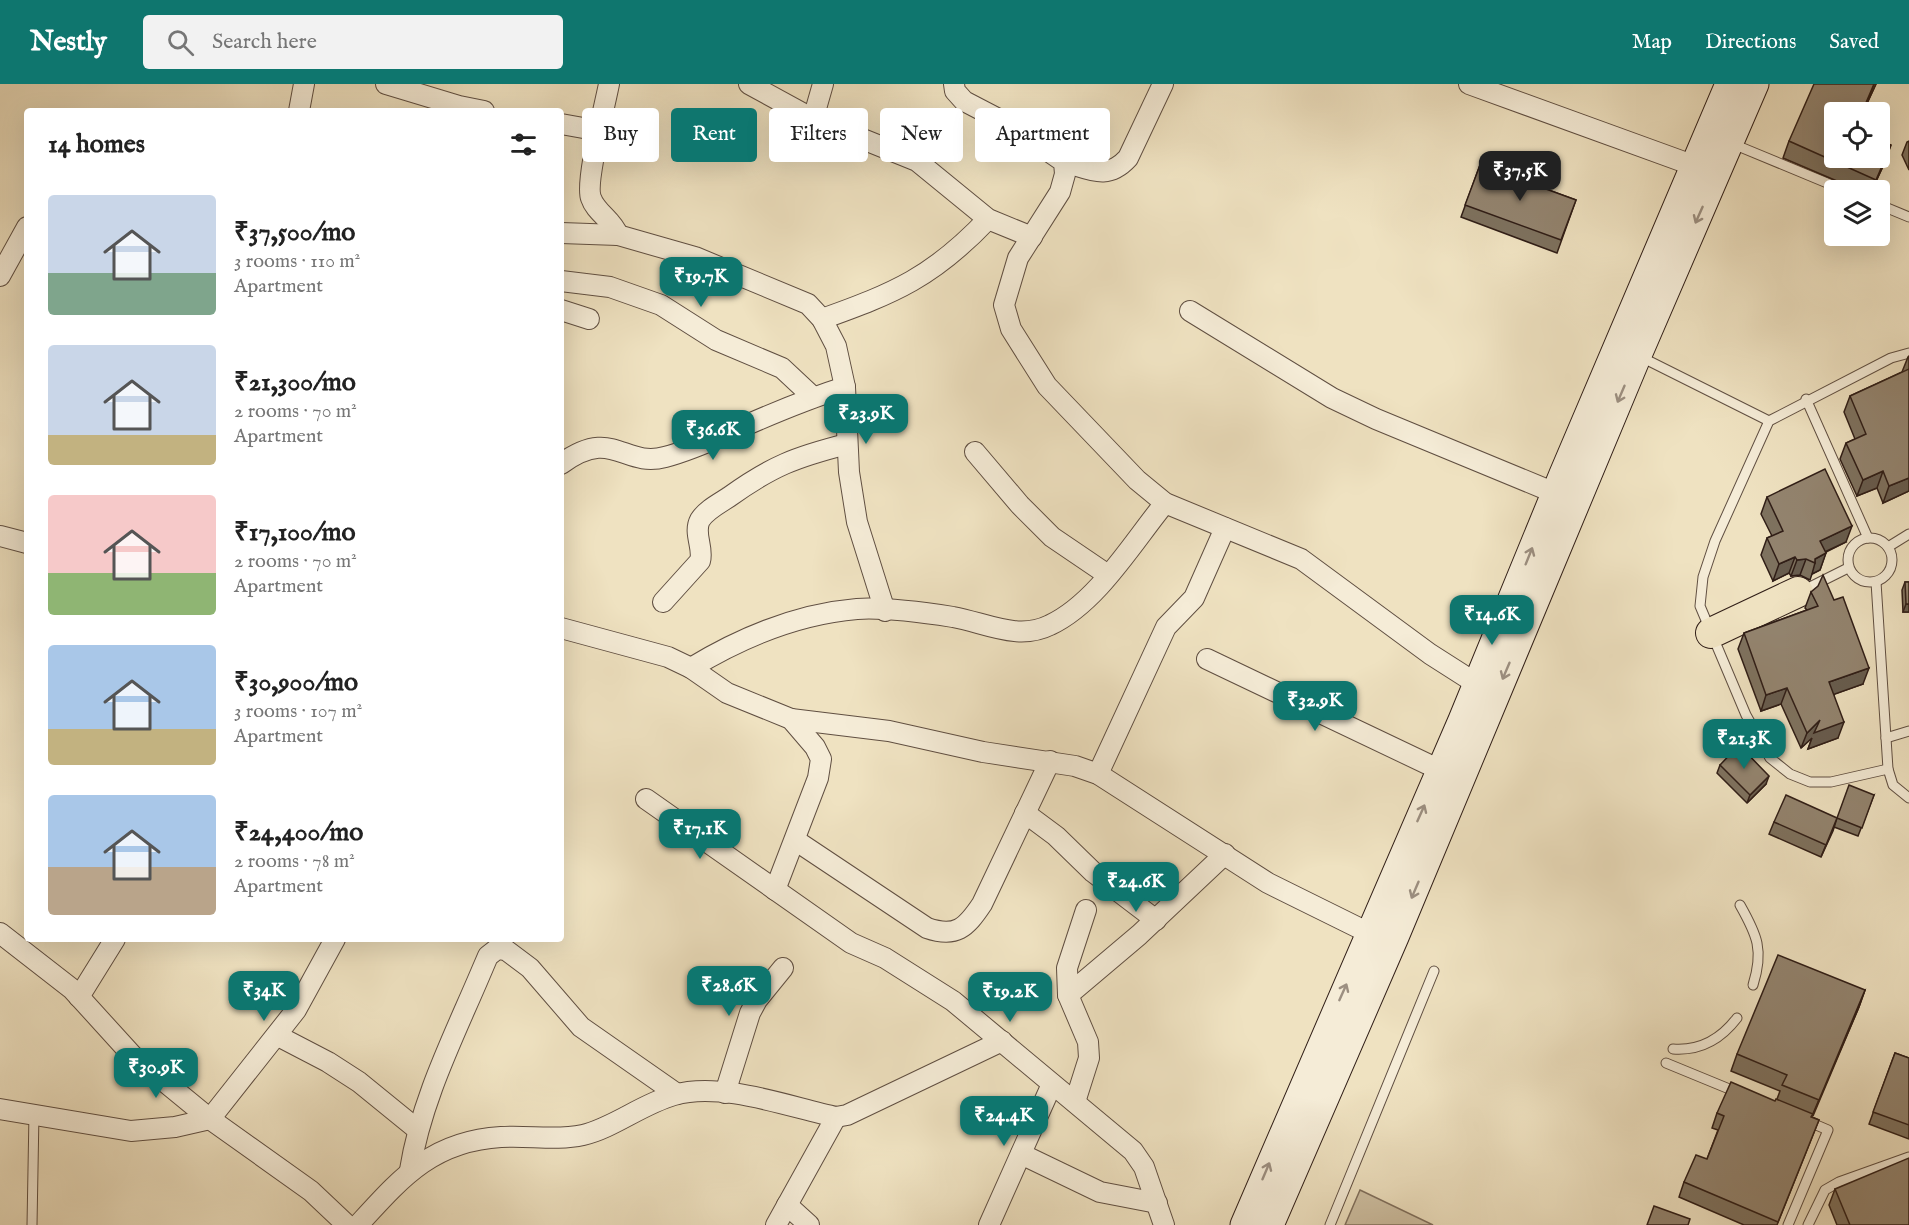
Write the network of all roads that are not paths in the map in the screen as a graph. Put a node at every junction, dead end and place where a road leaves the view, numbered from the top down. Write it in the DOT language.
graph roads {
  1 [pos="304,84"];
  2 [pos="386,84"];
  3 [pos="609,84"];
  4 [pos="749,84"];
  5 [pos="823,84"];
  6 [pos="954,84"];
  7 [pos="1162,84"];
  8 [pos="1469,84"];
  9 [pos="1729,84"];
  10 [pos="1755,84"];
  11 [pos="299,108"];
  12 [pos="469,108"];
  13 [pos="604,108"];
  14 [pos="793,108"];
  15 [pos="816,108"];
  16 [pos="977,108"];
  17 [pos="564,125"];
  18 [pos="582,128"];
  19 [pos="868,141"];
  20 [pos="1730,143"];
  21 [pos="594,162"];
  22 [pos="1064,162"];
  23 [pos="1706,170"];
  24 [pos="1824,182"];
  25 [pos="1890,209"];
  26 [pos="1909,217"];
  27 [pos="988,219"];
  28 [pos="24,232"];
  29 [pos="564,233"];
  30 [pos="618,235"];
  31 [pos="1032,237"];
  32 [pos="0,276"];
  33 [pos="564,281"];
  34 [pos="564,311"];
  35 [pos="1190,311"];
  36 [pos="589,319"];
  37 [pos="822,319"];
  38 [pos="1628,351"];
  39 [pos="1909,352"];
  40 [pos="845,387"];
  41 [pos="813,397"];
  42 [pos="1806,399"];
  43 [pos="1769,421"];
  44 [pos="848,444"];
  45 [pos="975,452"];
  46 [pos="564,462"];
  47 [pos="1555,493"];
  48 [pos="1165,503"];
  49 [pos="1225,528"];
  50 [pos="1909,534"];
  51 [pos="0,536"];
  52 [pos="1868,538"];
  53 [pos="24,542"];
  54 [pos="1888,547"];
  55 [pos="1848,568"];
  56 [pos="1108,575"];
  57 [pos="1876,582"];
  58 [pos="1798,592"];
  59 [pos="663,602"];
  60 [pos="885,611"];
  61 [pos="564,631"];
  62 [pos="1711,633"];
  63 [pos="1207,659"];
  64 [pos="691,668"];
  65 [pos="1477,684"];
  66 [pos="791,719"];
  67 [pos="1909,731"];
  68 [pos="1886,738"];
  69 [pos="1050,761"];
  70 [pos="1888,769"];
  71 [pos="1440,770"];
  72 [pos="1098,774"];
  73 [pos="1909,798"];
  74 [pos="646,799"];
  75 [pos="1025,813"];
  76 [pos="795,840"];
  77 [pos="1224,854"];
  78 [pos="775,890"];
  79 [pos="1740,905"];
  80 [pos="1086,910"];
  81 [pos="1156,920"];
  82 [pos="0,933"];
  83 [pos="1369,933"];
  84 [pos="113,942"];
  85 [pos="333,942"];
  86 [pos="783,968"];
  87 [pos="1434,971"];
  88 [pos="1753,985"];
  89 [pos="1068,995"];
  90 [pos="79,997"];
  91 [pos="1737,1018"];
  92 [pos="278,1036"];
  93 [pos="1002,1041"];
  94 [pos="1673,1049"];
  95 [pos="1666,1063"];
  96 [pos="1052,1084"];
  97 [pos="726,1093"];
  98 [pos="676,1094"];
  99 [pos="1752,1099"];
  100 [pos="1075,1102"];
  101 [pos="0,1109"];
  102 [pos="34,1113"];
  103 [pos="1796,1116"];
  104 [pos="836,1117"];
  105 [pos="210,1119"];
  106 [pos="418,1130"];
  107 [pos="1021,1154"];
  108 [pos="1909,1157"];
  109 [pos="410,1170"];
  110 [pos="1156,1203"];
  111 [pos="787,1205"];
  112 [pos="32,1225"];
  113 [pos="348,1225"];
  114 [pos="358,1225"];
  115 [pos="776,1225"];
  116 [pos="809,1225"];
  117 [pos="989,1225"];
  118 [pos="1164,1225"];
  119 [pos="1244,1225"];
  120 [pos="1270,1225"];
  121 [pos="1330,1225"];
  122 [pos="1788,1225"];
  123 [pos="1808,1225"];
  1 -- 11 [label="street"];
  2 -- 12 [label="street"];
  3 -- 13 [label="street"];
  4 -- 14 [label="street"];
  5 -- 15 [label="street"];
  6 -- 16 [label="street"];
  7 -- 22 [label="street"];
  8 -- 23 [label="street"];
  9 -- 23 [label="street"];
  10 -- 20 [label="street"];
  17 -- 18 [label="street"];
  19 -- 27 [label="street"];
  20 -- 23 [label="street"];
  20 -- 24 [label="lane"];
  21 -- 30 [label="street"];
  22 -- 31 [label="street"];
  23 -- 38 [label="street"];
  25 -- 26 [label="lane"];
  27 -- 31 [label="street"];
  27 -- 37 [label="street"];
  28 -- 32 [label="street"];
  29 -- 30 [label="street"];
  30 -- 37 [label="street"];
  31 -- 48 [label="street"];
  33 -- 41 [label="street"];
  34 -- 36 [label="street"];
  35 -- 47 [label="street"];
  37 -- 40 [label="street"];
  38 -- 43 [label="lane"];
  38 -- 47 [label="street"];
  38 -- 120 [label="street, one-way"];
  39 -- 42 [label="lane"];
  40 -- 41 [label="street"];
  40 -- 44 [label="street"];
  41 -- 46 [label="street"];
  42 -- 43 [label="lane"];
  42 -- 52 [label="lane"];
  43 -- 62 [label="lane"];
  44 -- 59 [label="street"];
  44 -- 60 [label="street"];
  45 -- 56 [label="street"];
  65 -- 47 [label="street, one-way"];
  48 -- 49 [label="street"];
  48 -- 56 [label="street"];
  49 -- 65 [label="street"];
  49 -- 72 [label="street"];
  50 -- 54 [label="lane"];
  51 -- 53 [label="street"];
  52 -- 54 [label="lane"];
  52 -- 55 [label="lane"];
  54 -- 57 [label="lane"];
  55 -- 57 [label="lane"];
  55 -- 58 [label="lane"];
  56 -- 60 [label="street"];
  57 -- 68 [label="lane"];
  58 -- 62 [label="main road"];
  60 -- 64 [label="street"];
  61 -- 64 [label="street"];
  62 -- 70 [label="lane"];
  63 -- 71 [label="street"];
  64 -- 66 [label="street"];
  65 -- 71 [label="street"];
  66 -- 69 [label="street"];
  66 -- 76 [label="street"];
  67 -- 68 [label="lane"];
  68 -- 70 [label="lane"];
  69 -- 72 [label="street"];
  69 -- 75 [label="street"];
  70 -- 73 [label="lane"];
  83 -- 71 [label="street, one-way"];
  72 -- 77 [label="street"];
  74 -- 78 [label="street"];
  75 -- 76 [label="street"];
  75 -- 81 [label="street"];
  76 -- 78 [label="street"];
  77 -- 81 [label="street"];
  77 -- 83 [label="street"];
  78 -- 93 [label="street"];
  79 -- 88 [label="lane"];
  80 -- 89 [label="street"];
  81 -- 89 [label="street"];
  82 -- 90 [label="street"];
  119 -- 83 [label="street, one-way"];
  84 -- 90 [label="street"];
  85 -- 92 [label="street"];
  86 -- 97 [label="street"];
  87 -- 121 [label="lane"];
  89 -- 100 [label="street"];
  90 -- 105 [label="street"];
  91 -- 94 [label="lane"];
  92 -- 105 [label="street"];
  92 -- 106 [label="street"];
  93 -- 96 [label="street"];
  93 -- 104 [label="street"];
  95 -- 99 [label="lane"];
  96 -- 100 [label="street"];
  96 -- 107 [label="street"];
  97 -- 98 [label="street"];
  97 -- 104 [label="street"];
  98 -- 106 [label="street"];
  98 -- 109 [label="street"];
  100 -- 110 [label="street"];
  101 -- 102 [label="street"];
  102 -- 105 [label="street"];
  102 -- 112 [label="lane"];
  103 -- 122 [label="lane"];
  104 -- 111 [label="street"];
  105 -- 113 [label="street"];
  106 -- 109 [label="street"];
  107 -- 110 [label="street"];
  107 -- 117 [label="street"];
  108 -- 123 [label="lane"];
  109 -- 114 [label="street"];
  110 -- 118 [label="street"];
  111 -- 115 [label="street"];
  111 -- 116 [label="street"];
}
